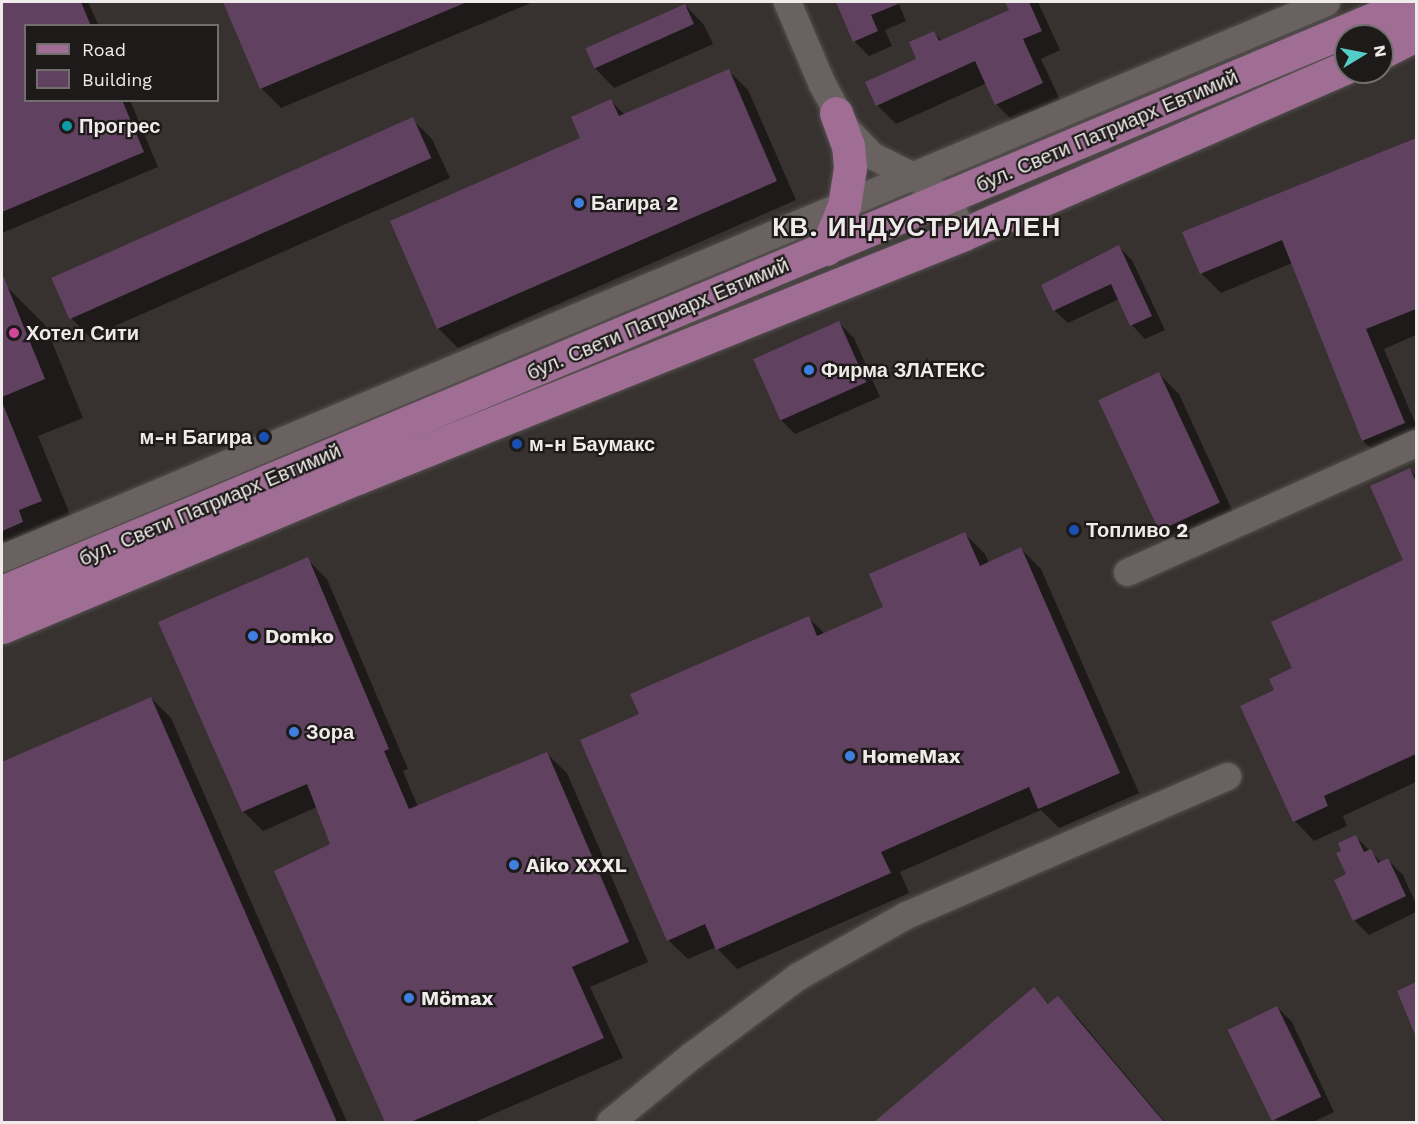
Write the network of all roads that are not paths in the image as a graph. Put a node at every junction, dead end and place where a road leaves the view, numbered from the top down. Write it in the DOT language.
graph roads {
  1 [pos="786,2"];
  2 [pos="1326,2"];
  3 [pos="1414,2"];
  4 [pos="1416,36"];
  5 [pos="1394,46"];
  6 [pos="1334,72"];
  7 [pos="836,113"];
  8 [pos="913,176"];
  9 [pos="946,198"];
  10 [pos="844,206"];
  11 [pos="964,234"];
  12 [pos="826,249"];
  13 [pos="1416,443"];
  14 [pos="2,558"];
  15 [pos="1127,572"];
  16 [pos="2,592"];
  17 [pos="2,627"];
  18 [pos="1227,776"];
  19 [pos="610,1122"];
  1 -- 7 [label="street"];
  2 -- 8 [label="street"];
  3 -- 9 [label="main road, бул. Свети Патриарх Евтимий"];
  4 -- 5 [label="main road"];
  6 -- 11 [label="main road, бул. Свети Патриарх Евтимий"];
  7 -- 8 [label="street"];
  7 -- 10 [label="main road"];
  8 -- 9 [label="street"];
  8 -- 10 [label="street"];
  9 -- 11 [label="street"];
  9 -- 12 [label="main road, бул. Свети Патриарх Евтимий"];
  10 -- 12 [label="main road"];
  10 -- 14 [label="street"];
  11 -- 17 [label="main road, бул. Свети Патриарх Евтимий"];
  12 -- 16 [label="main road, бул. Свети Патриарх Евтимий"];
  13 -- 15 [label="street"];
  18 -- 19 [label="street"];
}
